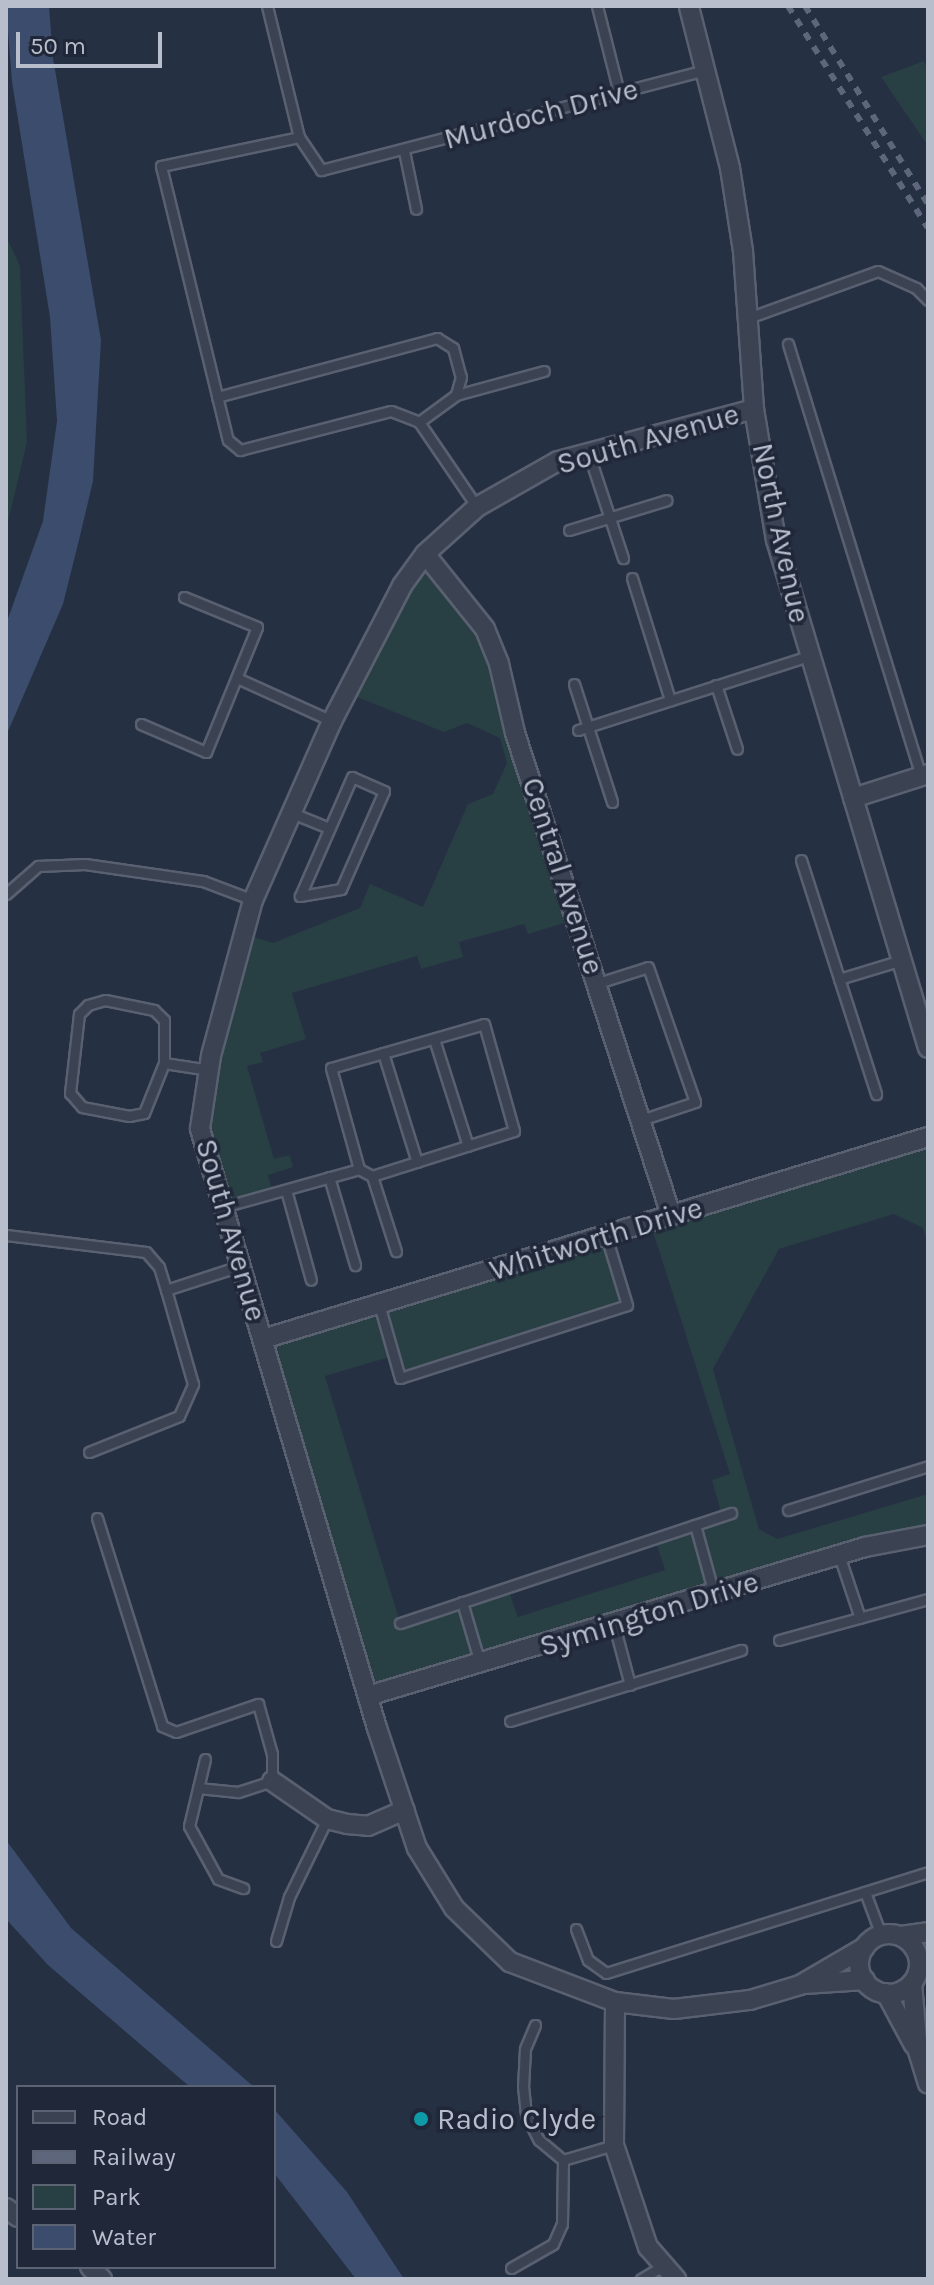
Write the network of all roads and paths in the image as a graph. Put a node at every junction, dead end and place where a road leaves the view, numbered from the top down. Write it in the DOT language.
graph roads {
  1 [pos="267,6"];
  2 [pos="597,6"];
  3 [pos="689,7"];
  4 [pos="705,70"];
  5 [pos="619,93"];
  6 [pos="299,137"];
  7 [pos="404,151"];
  8 [pos="416,209"];
  9 [pos="928,300"];
  10 [pos="748,318"];
  11 [pos="788,344"];
  12 [pos="544,371"];
  13 [pos="456,395"];
  14 [pos="217,397"];
  15 [pos="754,409"];
  16 [pos="419,422"];
  17 [pos="588,452"];
  18 [pos="667,500"];
  19 [pos="477,507"];
  20 [pos="609,517"];
  21 [pos="569,530"];
  22 [pos="425,554"];
  23 [pos="623,558"];
  24 [pos="632,578"];
  25 [pos="184,597"];
  26 [pos="809,656"];
  27 [pos="237,678"];
  28 [pos="574,684"];
  29 [pos="716,685"];
  30 [pos="670,700"];
  31 [pos="332,721"];
  32 [pos="141,724"];
  33 [pos="584,728"];
  34 [pos="737,749"];
  35 [pos="924,776"];
  36 [pos="853,798"];
  37 [pos="612,802"];
  38 [pos="292,813"];
  39 [pos="329,828"];
  40 [pos="801,860"];
  41 [pos="6,894"];
  42 [pos="253,900"];
  43 [pos="902,960"];
  44 [pos="839,979"];
  45 [pos="598,983"];
  46 [pos="434,1039"];
  47 [pos="928,1048"];
  48 [pos="383,1053"];
  49 [pos="164,1063"];
  50 [pos="209,1070"];
  51 [pos="876,1094"];
  52 [pos="641,1120"];
  53 [pos="928,1137"];
  54 [pos="468,1146"];
  55 [pos="417,1162"];
  56 [pos="359,1169"];
  57 [pos="372,1176"];
  58 [pos="329,1177"];
  59 [pos="286,1190"];
  60 [pos="223,1207"];
  61 [pos="671,1215"];
  62 [pos="6,1235"];
  63 [pos="606,1236"];
  64 [pos="396,1251"];
  65 [pos="355,1265"];
  66 [pos="240,1266"];
  67 [pos="311,1280"];
  68 [pos="166,1290"];
  69 [pos="379,1304"];
  70 [pos="263,1339"];
  71 [pos="89,1452"];
  72 [pos="926,1467"];
  73 [pos="928,1481"];
  74 [pos="788,1510"];
  75 [pos="731,1513"];
  76 [pos="97,1518"];
  77 [pos="695,1525"];
  78 [pos="928,1535"];
  79 [pos="839,1555"];
  80 [pos="714,1594"];
  81 [pos="928,1599"];
  82 [pos="462,1602"];
  83 [pos="860,1618"];
  84 [pos="400,1623"];
  85 [pos="614,1625"];
  86 [pos="779,1640"];
  87 [pos="741,1650"];
  88 [pos="480,1663"];
  89 [pos="630,1685"];
  90 [pos="371,1695"];
  91 [pos="510,1721"];
  92 [pos="205,1759"];
  93 [pos="272,1781"];
  94 [pos="198,1788"];
  95 [pos="405,1810"];
  96 [pos="327,1819"];
  97 [pos="928,1872"];
  98 [pos="243,1888"];
  99 [pos="865,1892"];
  100 [pos="576,1929"];
  101 [pos="928,1932"];
  102 [pos="881,1935"];
  103 [pos="901,1936"];
  104 [pos="276,1941"];
  105 [pos="865,1947"];
  106 [pos="924,1962"];
  107 [pos="865,1980"];
  108 [pos="912,1983"];
  109 [pos="800,1985"];
  110 [pos="886,1993"];
  111 [pos="615,2002"];
  112 [pos="535,2025"];
  113 [pos="918,2051"];
  114 [pos="928,2084"];
  115 [pos="614,2145"];
  116 [pos="563,2160"];
  117 [pos="511,2268"];
  118 [pos="669,2272"];
  119 [pos="641,2279"];
  1 -- 6 [label="lane"];
  2 -- 5 [label="lane"];
  3 -- 4 [label="street, North Avenue"];
  4 -- 5 [label="lane, Murdoch Drive"];
  4 -- 10 [label="street, North Avenue"];
  5 -- 7 [label="lane, Murdoch Drive"];
  6 -- 7 [label="lane, Murdoch Drive"];
  6 -- 14 [label="lane"];
  7 -- 8 [label="lane"];
  9 -- 10 [label="lane"];
  10 -- 15 [label="street, North Avenue"];
  11 -- 35 [label="lane"];
  12 -- 13 [label="lane"];
  13 -- 14 [label="lane"];
  13 -- 16 [label="lane"];
  14 -- 16 [label="lane"];
  15 -- 17 [label="street, South Avenue"];
  15 -- 26 [label="street, North Avenue"];
  16 -- 19 [label="lane"];
  17 -- 19 [label="street, South Avenue"];
  17 -- 20 [label="lane"];
  18 -- 20 [label="lane"];
  19 -- 22 [label="street, South Avenue"];
  20 -- 21 [label="lane"];
  20 -- 23 [label="lane"];
  22 -- 31 [label="street, South Avenue"];
  22 -- 45 [label="street, Central Avenue"];
  24 -- 30 [label="lane"];
  25 -- 27 [label="lane"];
  26 -- 29 [label="lane"];
  26 -- 36 [label="street, North Avenue"];
  27 -- 31 [label="lane"];
  27 -- 32 [label="lane"];
  28 -- 33 [label="lane"];
  29 -- 30 [label="lane"];
  29 -- 34 [label="lane"];
  30 -- 33 [label="lane"];
  31 -- 38 [label="street, South Avenue"];
  33 -- 37 [label="lane"];
  35 -- 36 [label="street"];
  36 -- 43 [label="street, North Avenue"];
  38 -- 39 [label="lane"];
  38 -- 42 [label="street, South Avenue"];
  39 -- 39 [label="lane"];
  40 -- 44 [label="lane"];
  41 -- 42 [label="lane"];
  42 -- 50 [label="street, South Avenue"];
  43 -- 44 [label="lane"];
  43 -- 47 [label="street, North Avenue"];
  44 -- 51 [label="lane"];
  45 -- 52 [label="street, Central Avenue"];
  45 -- 52 [label="lane"];
  46 -- 48 [label="lane"];
  46 -- 54 [label="lane"];
  46 -- 54 [label="lane"];
  48 -- 55 [label="lane"];
  48 -- 56 [label="lane"];
  49 -- 49 [label="lane"];
  49 -- 50 [label="lane"];
  50 -- 60 [label="street, South Avenue"];
  52 -- 61 [label="street, Central Avenue"];
  53 -- 61 [label="street, Whitworth Drive"];
  54 -- 55 [label="lane"];
  55 -- 57 [label="lane"];
  56 -- 57 [label="lane"];
  56 -- 58 [label="lane"];
  57 -- 64 [label="lane"];
  58 -- 59 [label="lane"];
  58 -- 65 [label="lane"];
  59 -- 60 [label="lane"];
  59 -- 67 [label="lane"];
  60 -- 66 [label="street, South Avenue"];
  61 -- 63 [label="street, Whitworth Drive"];
  62 -- 68 [label="lane"];
  63 -- 69 [label="street, Whitworth Drive"];
  63 -- 69 [label="lane"];
  66 -- 68 [label="lane"];
  66 -- 70 [label="street, South Avenue"];
  68 -- 71 [label="lane"];
  69 -- 70 [label="street, Whitworth Drive"];
  70 -- 90 [label="street, South Avenue"];
  72 -- 73 [label="lane"];
  72 -- 74 [label="lane"];
  75 -- 77 [label="lane"];
  76 -- 93 [label="lane"];
  77 -- 80 [label="lane"];
  77 -- 82 [label="lane"];
  78 -- 79 [label="street, Symington Drive"];
  79 -- 80 [label="street, Symington Drive"];
  79 -- 83 [label="lane"];
  80 -- 85 [label="street, Symington Drive"];
  81 -- 83 [label="lane"];
  82 -- 84 [label="lane"];
  82 -- 88 [label="lane"];
  83 -- 86 [label="lane"];
  85 -- 88 [label="street, Symington Drive"];
  85 -- 89 [label="lane"];
  87 -- 89 [label="lane"];
  88 -- 90 [label="street, Symington Drive"];
  89 -- 91 [label="lane"];
  90 -- 95 [label="street, South Avenue"];
  92 -- 94 [label="lane"];
  93 -- 94 [label="lane"];
  93 -- 96 [label="street"];
  94 -- 98 [label="lane"];
  95 -- 96 [label="street"];
  95 -- 111 [label="street, South Avenue"];
  96 -- 104 [label="lane"];
  97 -- 99 [label="lane"];
  99 -- 100 [label="lane"];
  99 -- 102 [label="lane"];
  101 -- 103 [label="street"];
  102 -- 103 [label="street"];
  102 -- 105 [label="street"];
  103 -- 106 [label="street"];
  105 -- 107 [label="street"];
  105 -- 109 [label="street, South Avenue"];
  106 -- 108 [label="street"];
  107 -- 109 [label="street, South Avenue"];
  107 -- 110 [label="street"];
  108 -- 110 [label="street"];
  108 -- 113 [label="street"];
  109 -- 111 [label="street, South Avenue"];
  110 -- 113 [label="street"];
  111 -- 115 [label="street"];
  112 -- 116 [label="lane"];
  113 -- 114 [label="street"];
  115 -- 116 [label="lane"];
  115 -- 118 [label="street"];
  116 -- 117 [label="lane"];
  118 -- 119 [label="lane"];
}
